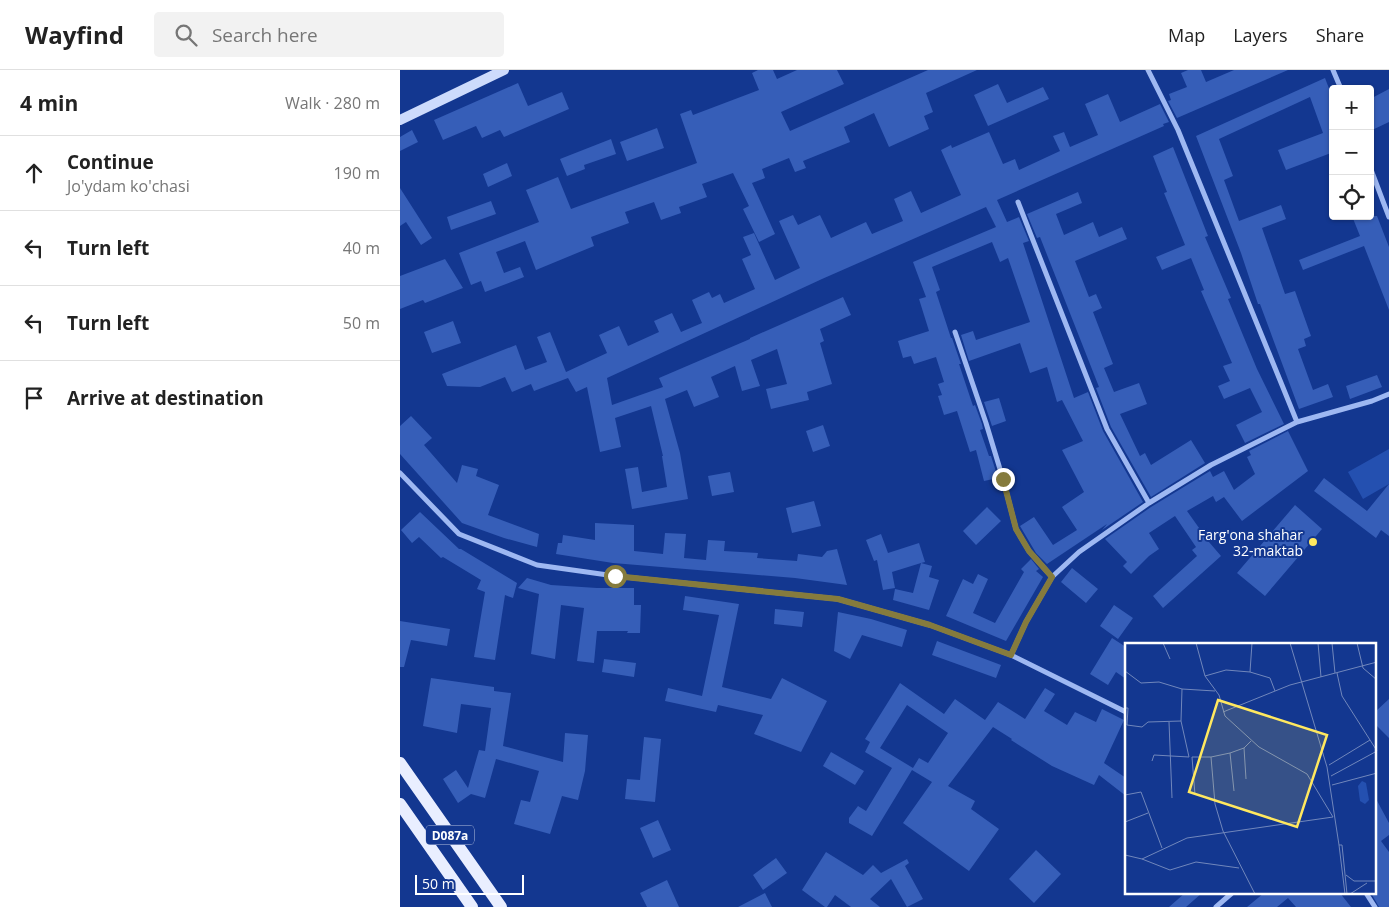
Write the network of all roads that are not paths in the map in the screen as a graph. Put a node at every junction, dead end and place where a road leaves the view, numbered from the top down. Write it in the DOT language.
graph roads {
  1 [pos="504,70"];
  2 [pos="1148,70"];
  3 [pos="1333,70"];
  4 [pos="1339,85"];
  5 [pos="400,120"];
  6 [pos="1373,175"];
  7 [pos="1018,202"];
  8 [pos="1389,217"];
  9 [pos="955,332"];
  10 [pos="1389,394"];
  11 [pos="1297,422"];
  12 [pos="400,473"];
  13 [pos="1149,503"];
  14 [pos="1052,577"];
  15 [pos="1011,655"];
  16 [pos="1125,712"];
  17 [pos="400,763"];
  18 [pos="400,804"];
  19 [pos="1231,894"];
  20 [pos="1367,894"];
  21 [pos="472,907"];
  22 [pos="501,907"];
  23 [pos="1216,907"];
  24 [pos="1374,907"];
  1 -- 5 [label="street"];
  2 -- 11 [label="street"];
  3 -- 4 [label="street"];
  6 -- 8 [label="street"];
  7 -- 13 [label="street"];
  9 -- 14 [label="street"];
  10 -- 11 [label="street"];
  11 -- 13 [label="street"];
  12 -- 15 [label="street"];
  13 -- 14 [label="street"];
  14 -- 15 [label="street"];
  15 -- 16 [label="street"];
  17 -- 22 [label="main road, D087a"];
  18 -- 21 [label="main road, D087a"];
  19 -- 23 [label="street"];
  20 -- 24 [label="street"];
}
